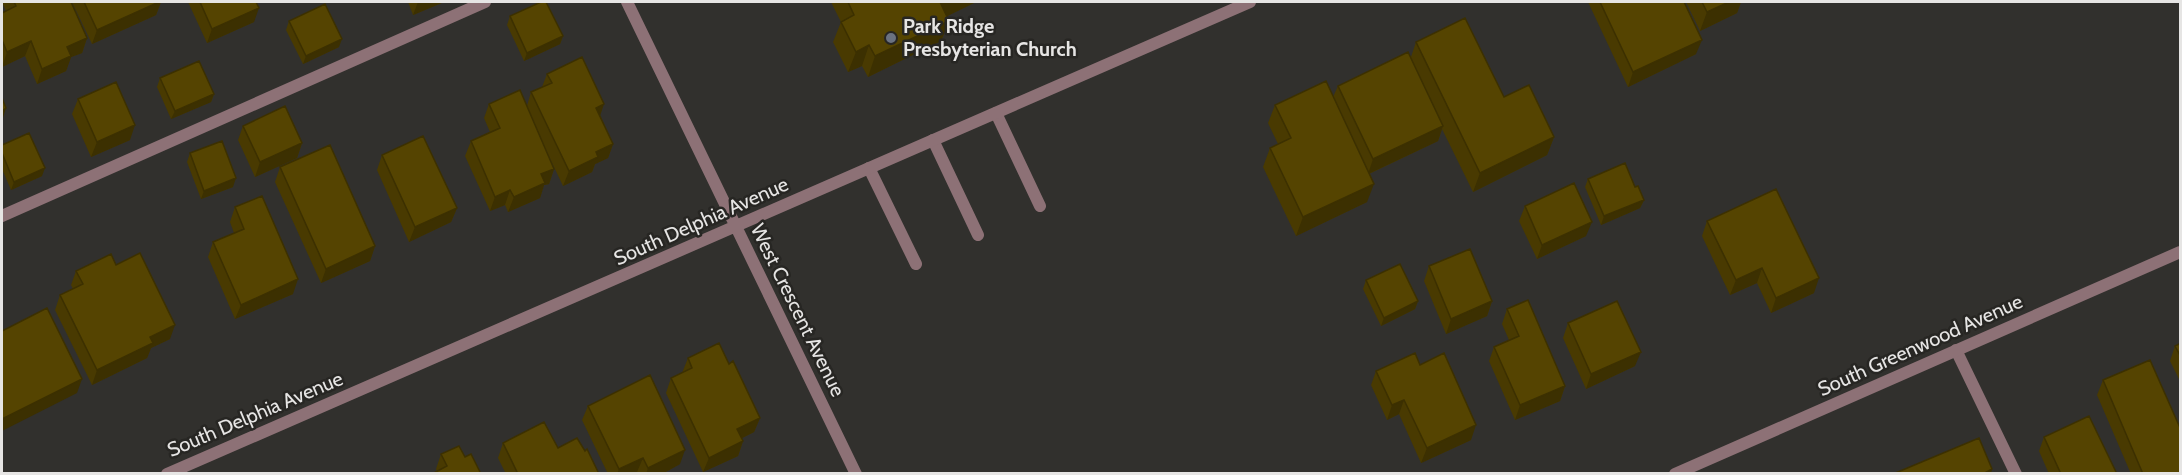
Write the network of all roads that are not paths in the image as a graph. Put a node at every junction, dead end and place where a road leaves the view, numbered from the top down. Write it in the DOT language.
graph roads {
  1 [pos="485,2"];
  2 [pos="627,2"];
  3 [pos="1250,2"];
  4 [pos="996,113"];
  5 [pos="933,140"];
  6 [pos="869,168"];
  7 [pos="1040,206"];
  8 [pos="2,216"];
  9 [pos="737,227"];
  10 [pos="978,235"];
  11 [pos="2181,252"];
  12 [pos="916,264"];
  13 [pos="1956,350"];
  14 [pos="167,474"];
  15 [pos="856,474"];
  16 [pos="1674,474"];
  17 [pos="2016,474"];
  1 -- 8 [label="street"];
  2 -- 9 [label="street, West Crescent Avenue"];
  3 -- 4 [label="street, South Delphia Avenue"];
  4 -- 5 [label="street, South Delphia Avenue"];
  4 -- 7 [label="street"];
  5 -- 6 [label="street, South Delphia Avenue"];
  5 -- 10 [label="street"];
  6 -- 9 [label="street, South Delphia Avenue"];
  6 -- 12 [label="street"];
  9 -- 14 [label="street, South Delphia Avenue"];
  9 -- 15 [label="street, West Crescent Avenue"];
  11 -- 13 [label="street, South Greenwood Avenue"];
  13 -- 16 [label="street, South Greenwood Avenue"];
  13 -- 17 [label="street"];
}
